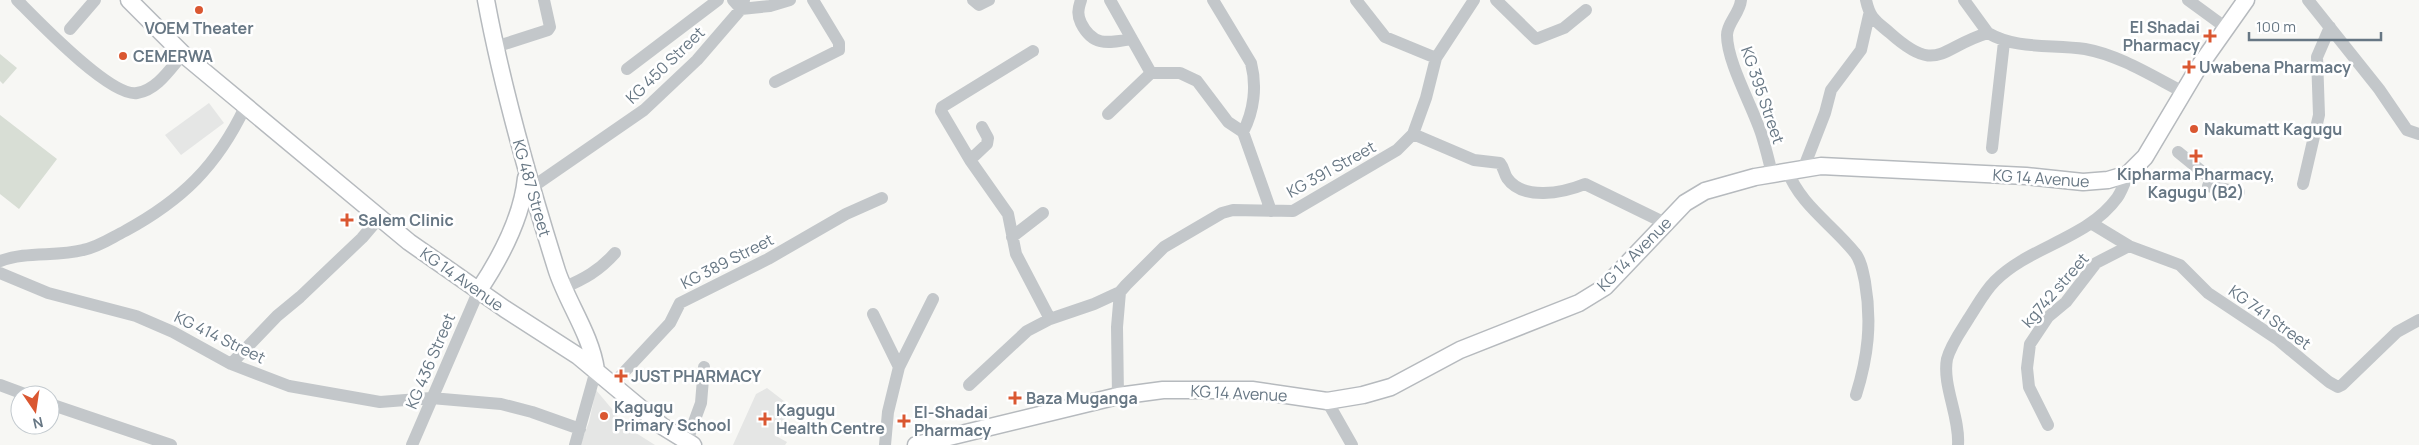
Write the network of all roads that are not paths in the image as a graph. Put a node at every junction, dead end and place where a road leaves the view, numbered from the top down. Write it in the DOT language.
graph roads {
  1 [pos="17,0"];
  2 [pos="95,0"];
  3 [pos="129,0"];
  4 [pos="486,0"];
  5 [pos="544,0"];
  6 [pos="718,0"];
  7 [pos="790,0"];
  8 [pos="813,0"];
  9 [pos="973,0"];
  10 [pos="989,0"];
  11 [pos="1081,0"];
  12 [pos="1110,0"];
  13 [pos="1213,0"];
  14 [pos="1356,0"];
  15 [pos="1474,0"];
  16 [pos="1496,0"];
  17 [pos="1741,0"];
  18 [pos="1866,0"];
  19 [pos="1964,0"];
  20 [pos="2188,0"];
  21 [pos="2246,0"];
  22 [pos="2308,0"];
  23 [pos="739,3"];
  24 [pos="1586,10"];
  25 [pos="1869,15"];
  26 [pos="2225,27"];
  27 [pos="2330,27"];
  28 [pos="70,29"];
  29 [pos="1988,33"];
  30 [pos="1132,39"];
  31 [pos="2004,42"];
  32 [pos="495,47"];
  33 [pos="1033,51"];
  34 [pos="183,54"];
  35 [pos="1436,58"];
  36 [pos="627,69"];
  37 [pos="1151,72"];
  38 [pos="774,82"];
  39 [pos="2183,92"];
  40 [pos="245,107"];
  41 [pos="1108,114"];
  42 [pos="982,127"];
  43 [pos="1243,132"];
  44 [pos="1413,134"];
  45 [pos="2419,134"];
  46 [pos="1992,148"];
  47 [pos="2178,152"];
  48 [pos="970,160"];
  49 [pos="1804,167"];
  50 [pos="526,170"];
  51 [pos="1779,172"];
  52 [pos="2128,174"];
  53 [pos="2304,184"];
  54 [pos="531,188"];
  55 [pos="2239,192"];
  56 [pos="882,198"];
  57 [pos="1271,211"];
  58 [pos="1043,212"];
  59 [pos="379,218"];
  60 [pos="1665,223"];
  61 [pos="2091,223"];
  62 [pos="1012,238"];
  63 [pos="2128,246"];
  64 [pos="615,253"];
  65 [pos="0,261"];
  66 [pos="0,274"];
  67 [pos="562,288"];
  68 [pos="479,290"];
  69 [pos="1120,292"];
  70 [pos="933,299"];
  71 [pos="874,314"];
  72 [pos="1050,319"];
  73 [pos="2419,320"];
  74 [pos="231,364"];
  75 [pos="704,367"];
  76 [pos="899,367"];
  77 [pos="596,370"];
  78 [pos="613,384"];
  79 [pos="969,385"];
  80 [pos="1856,395"];
  81 [pos="1118,396"];
  82 [pos="432,398"];
  83 [pos="1326,401"];
  84 [pos="60,407"];
  85 [pos="2048,425"];
  86 [pos="580,429"];
  87 [pos="690,443"];
  88 [pos="171,445"];
  89 [pos="412,445"];
  90 [pos="574,445"];
  91 [pos="885,445"];
  92 [pos="916,445"];
  93 [pos="1352,445"];
  94 [pos="1958,445"];
  1 -- 34 [label="street"];
  2 -- 28 [label="street"];
  3 -- 34 [label="main road, KG 14 Avenue"];
  4 -- 32 [label="main road, KG 487 Street"];
  5 -- 32 [label="street"];
  6 -- 36 [label="street"];
  7 -- 23 [label="street"];
  8 -- 38 [label="street"];
  9 -- 10 [label="street"];
  11 -- 30 [label="street"];
  12 -- 30 [label="street"];
  13 -- 43 [label="street"];
  14 -- 35 [label="street"];
  15 -- 35 [label="street, KG 391 Street"];
  16 -- 24 [label="street"];
  17 -- 51 [label="street, KG 395 Street"];
  18 -- 25 [label="street"];
  19 -- 29 [label="street"];
  20 -- 26 [label="street"];
  21 -- 26 [label="main road"];
  22 -- 27 [label="street"];
  23 -- 54 [label="street, KG 450 Street"];
  25 -- 29 [label="street"];
  25 -- 49 [label="street"];
  26 -- 39 [label="main road"];
  27 -- 45 [label="street"];
  27 -- 53 [label="street"];
  29 -- 31 [label="street"];
  30 -- 37 [label="street"];
  31 -- 39 [label="street"];
  31 -- 46 [label="street"];
  32 -- 50 [label="main road, KG 487 Street"];
  33 -- 48 [label="street"];
  34 -- 40 [label="main road, KG 14 Avenue"];
  35 -- 44 [label="street, KG 391 Street"];
  37 -- 41 [label="street"];
  37 -- 43 [label="street"];
  39 -- 52 [label="main road"];
  40 -- 59 [label="main road, KG 14 Avenue"];
  40 -- 65 [label="street"];
  42 -- 48 [label="street"];
  43 -- 57 [label="street"];
  44 -- 57 [label="street, KG 391 Street"];
  44 -- 60 [label="street"];
  47 -- 55 [label="street"];
  48 -- 62 [label="street"];
  49 -- 51 [label="main road, KG 14 Avenue"];
  49 -- 52 [label="main road, KG 14 Avenue"];
  50 -- 54 [label="main road, KG 487 Street"];
  50 -- 68 [label="main road"];
  51 -- 60 [label="main road, KG 14 Avenue"];
  51 -- 80 [label="street, KG 395 Street"];
  52 -- 61 [label="street"];
  54 -- 67 [label="main road, KG 487 Street"];
  56 -- 78 [label="street, KG 389 Street"];
  57 -- 69 [label="street, KG 391 Street"];
  58 -- 62 [label="street"];
  59 -- 68 [label="main road, KG 14 Avenue"];
  59 -- 74 [label="street"];
  60 -- 83 [label="main road, KG 14 Avenue"];
  61 -- 63 [label="street, KG 741 Street"];
  61 -- 94 [label="street"];
  62 -- 72 [label="street"];
  63 -- 73 [label="street, KG 741 Street"];
  63 -- 85 [label="street, kg742 street"];
  64 -- 67 [label="street"];
  66 -- 74 [label="street, KG 414 Street"];
  67 -- 77 [label="main road, KG 487 Street"];
  68 -- 77 [label="main road, KG 14 Avenue"];
  68 -- 82 [label="street, KG 436 Street"];
  69 -- 72 [label="street"];
  69 -- 81 [label="street"];
  70 -- 76 [label="street"];
  71 -- 76 [label="street"];
  72 -- 79 [label="street"];
  74 -- 82 [label="street, KG 414 Street"];
  75 -- 87 [label="street"];
  76 -- 91 [label="street"];
  77 -- 78 [label="main road, KG 14 Avenue"];
  77 -- 86 [label="street"];
  78 -- 87 [label="main road, KG 14 Avenue"];
  81 -- 83 [label="main road, KG 14 Avenue"];
  81 -- 92 [label="main road, KG 14 Avenue"];
  82 -- 86 [label="street, KG 414 Street"];
  82 -- 89 [label="street, KG 436 Street"];
  83 -- 93 [label="street"];
  84 -- 88 [label="street"];
  86 -- 90 [label="street"];
}
